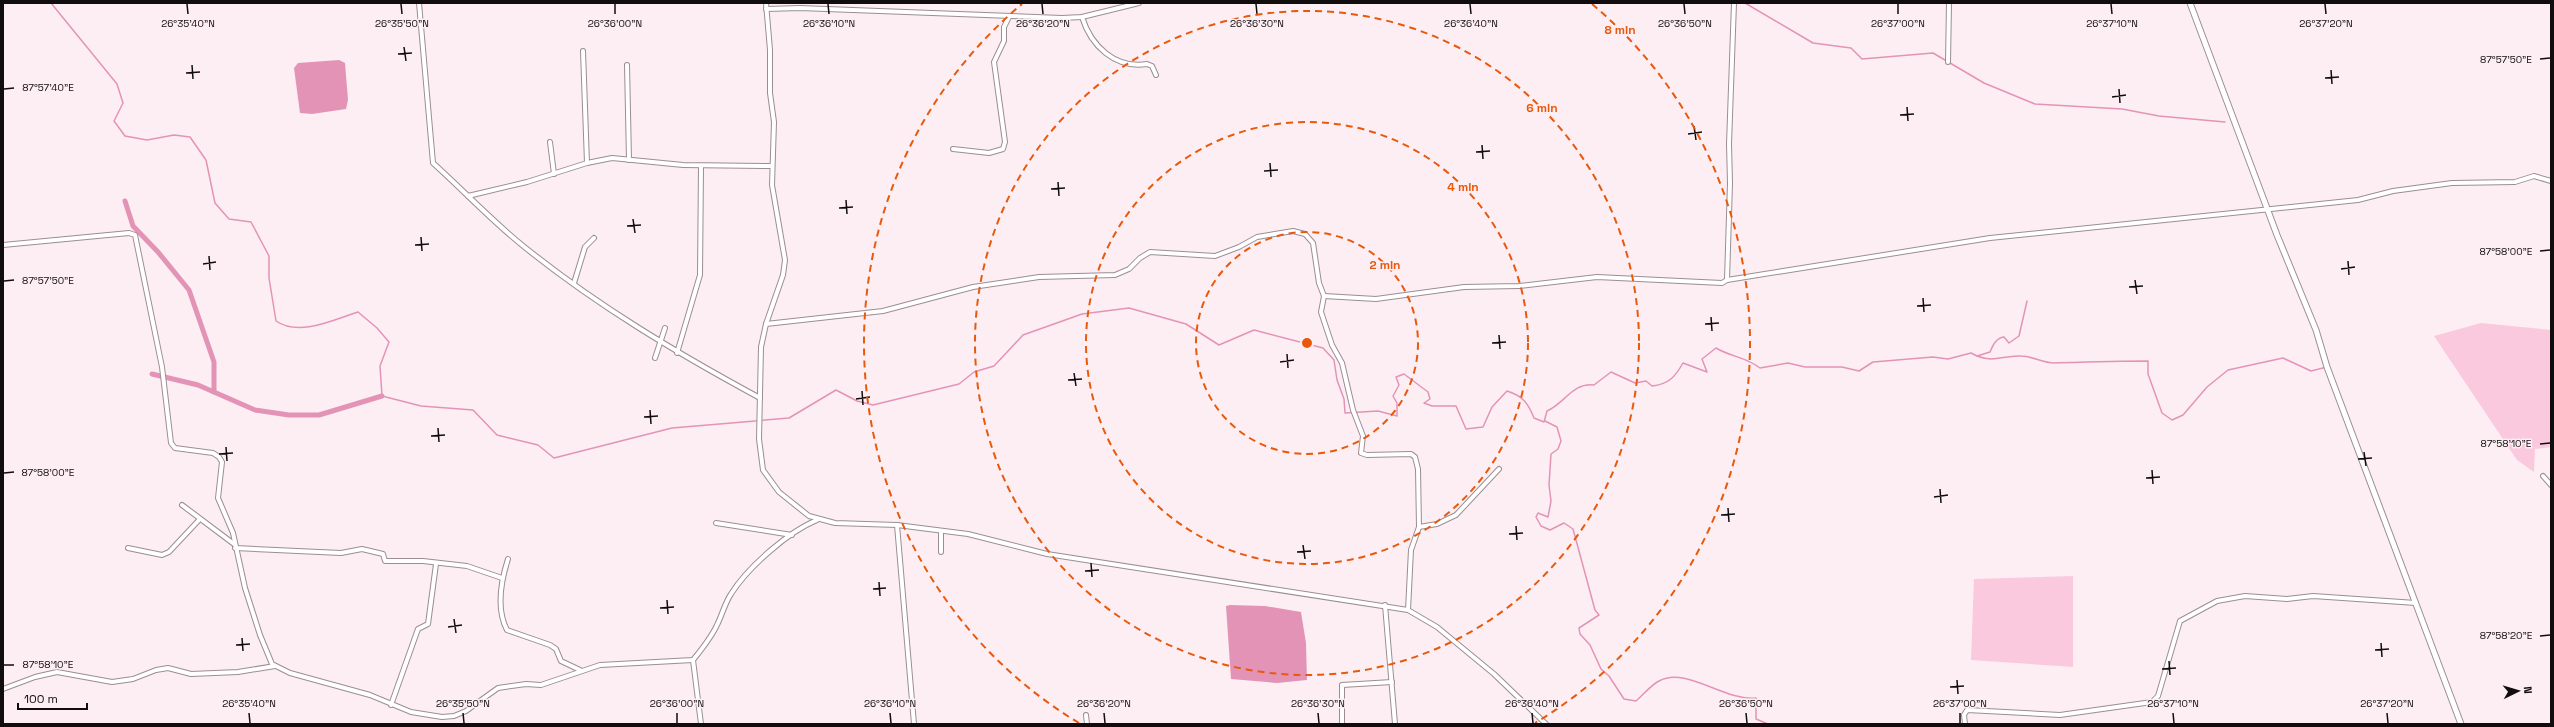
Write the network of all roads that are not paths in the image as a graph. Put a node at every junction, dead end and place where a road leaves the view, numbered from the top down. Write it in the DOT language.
graph roads {
  1 [pos="419,3"];
  2 [pos="766,3"];
  3 [pos="1139,3"];
  4 [pos="1949,3"];
  5 [pos="2190,3"];
  6 [pos="1734,4"];
  7 [pos="766,9"];
  8 [pos="1082,16"];
  9 [pos="1009,17"];
  10 [pos="583,51"];
  11 [pos="1948,62"];
  12 [pos="627,65"];
  13 [pos="1156,75"];
  14 [pos="550,142"];
  15 [pos="953,149"];
  16 [pos="629,160"];
  17 [pos="587,163"];
  18 [pos="701,166"];
  19 [pos="771,166"];
  20 [pos="554,174"];
  21 [pos="2551,181"];
  22 [pos="468,196"];
  23 [pos="2267,210"];
  24 [pos="594,238"];
  25 [pos="3,245"];
  26 [pos="1727,280"];
  27 [pos="574,283"];
  28 [pos="1324,296"];
  29 [pos="766,324"];
  30 [pos="664,328"];
  31 [pos="660,342"];
  32 [pos="677,353"];
  33 [pos="655,358"];
  34 [pos="760,398"];
  35 [pos="1499,470"];
  36 [pos="2543,476"];
  37 [pos="2551,485"];
  38 [pos="182,505"];
  39 [pos="199,520"];
  40 [pos="817,520"];
  41 [pos="716,523"];
  42 [pos="897,525"];
  43 [pos="1419,527"];
  44 [pos="940,531"];
  45 [pos="792,535"];
  46 [pos="234,546"];
  47 [pos="128,548"];
  48 [pos="941,552"];
  49 [pos="508,559"];
  50 [pos="436,564"];
  51 [pos="502,578"];
  52 [pos="2416,604"];
  53 [pos="1385,605"];
  54 [pos="1408,610"];
  55 [pos="693,660"];
  56 [pos="275,666"];
  57 [pos="580,670"];
  58 [pos="1392,682"];
  59 [pos="3,689"];
  60 [pos="391,705"];
  61 [pos="1086,715"];
  62 [pos="701,724"];
  63 [pos="914,724"];
  64 [pos="1087,724"];
  65 [pos="1342,724"];
  66 [pos="1395,724"];
  67 [pos="1546,724"];
  68 [pos="1965,724"];
  69 [pos="2462,724"];
  1 -- 22 [label="street"];
  2 -- 7 [label="street"];
  3 -- 8 [label="street"];
  4 -- 11 [label="street"];
  5 -- 23 [label="street"];
  6 -- 26 [label="street"];
  7 -- 9 [label="street"];
  7 -- 19 [label="street"];
  8 -- 9 [label="street"];
  8 -- 13 [label="street"];
  9 -- 15 [label="street"];
  10 -- 17 [label="street"];
  12 -- 16 [label="street"];
  14 -- 20 [label="street"];
  16 -- 17 [label="street"];
  16 -- 18 [label="street"];
  17 -- 20 [label="street"];
  18 -- 19 [label="street"];
  18 -- 32 [label="street"];
  19 -- 29 [label="street"];
  20 -- 22 [label="street"];
  21 -- 23 [label="street"];
  22 -- 27 [label="street"];
  23 -- 26 [label="street"];
  23 -- 52 [label="street"];
  24 -- 27 [label="street"];
  25 -- 46 [label="street"];
  26 -- 28 [label="street"];
  27 -- 31 [label="street"];
  28 -- 29 [label="street"];
  28 -- 43 [label="street"];
  29 -- 34 [label="street"];
  30 -- 31 [label="street"];
  31 -- 32 [label="street"];
  31 -- 33 [label="street"];
  32 -- 34 [label="street"];
  34 -- 40 [label="street"];
  35 -- 43 [label="street"];
  36 -- 37 [label="street"];
  38 -- 39 [label="street"];
  39 -- 46 [label="street"];
  39 -- 47 [label="street"];
  40 -- 42 [label="street"];
  40 -- 45 [label="street"];
  41 -- 45 [label="street"];
  42 -- 44 [label="street"];
  42 -- 63 [label="street"];
  43 -- 54 [label="street"];
  44 -- 48 [label="street"];
  44 -- 53 [label="street"];
  45 -- 55 [label="street"];
  46 -- 50 [label="street"];
  46 -- 56 [label="street"];
  49 -- 51 [label="street"];
  50 -- 51 [label="street"];
  50 -- 60 [label="street"];
  51 -- 57 [label="street"];
  52 -- 68 [label="street"];
  52 -- 69 [label="street"];
  53 -- 54 [label="street"];
  53 -- 58 [label="street"];
  54 -- 67 [label="street"];
  55 -- 57 [label="street"];
  55 -- 62 [label="street"];
  56 -- 59 [label="street"];
  56 -- 60 [label="street"];
  57 -- 60 [label="street"];
  58 -- 65 [label="street"];
  58 -- 66 [label="street"];
  61 -- 64 [label="street"];
}
